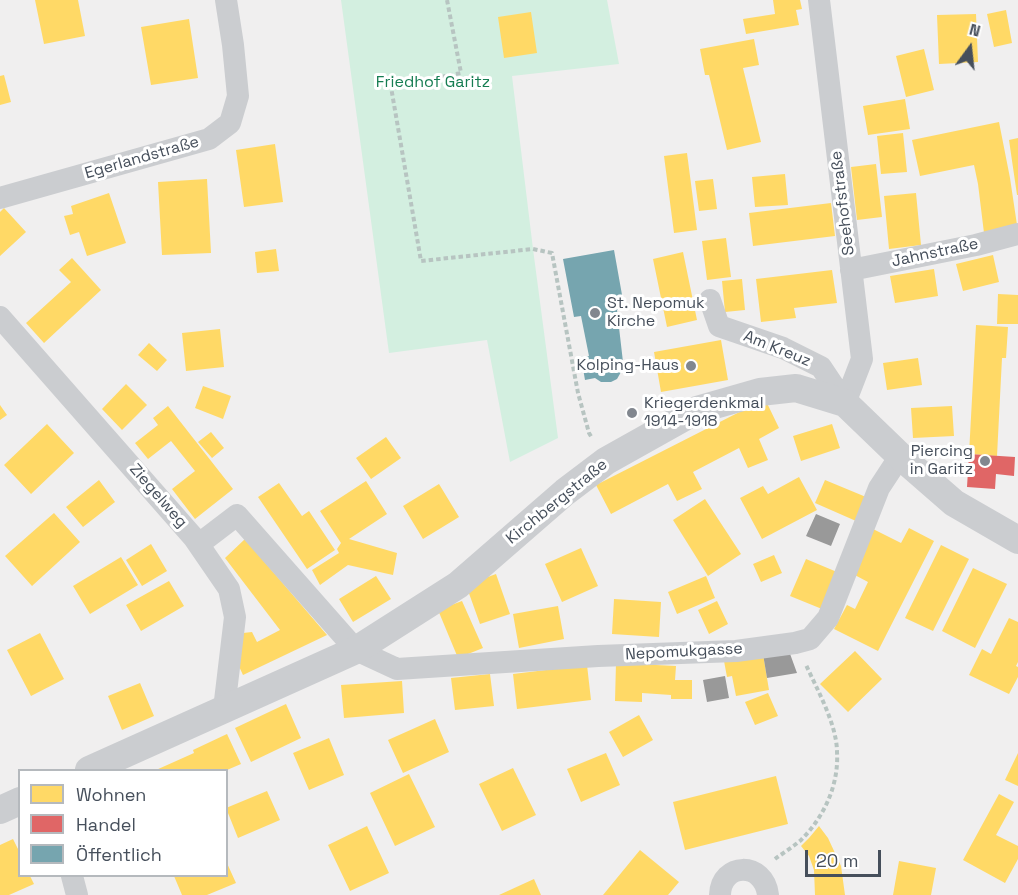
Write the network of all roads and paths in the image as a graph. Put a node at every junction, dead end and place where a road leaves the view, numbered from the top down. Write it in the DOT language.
graph roads {
  1 [pos="226,0"];
  2 [pos="447,0"];
  3 [pos="819,0"];
  4 [pos="0,198"];
  5 [pos="1018,234"];
  6 [pos="851,270"];
  7 [pos="710,300"];
  8 [pos="1,320"];
  9 [pos="845,403"];
  10 [pos="900,456"];
  11 [pos="606,461"];
  12 [pos="1018,540"];
  13 [pos="199,544"];
  14 [pos="795,643"];
  15 [pos="356,650"];
  16 [pos="224,710"];
  17 [pos="93,769"];
  18 [pos="18,802"];
  19 [pos="0,810"];
  20 [pos="756,873"];
  21 [pos="72,877"];
  22 [pos="76,895"];
  23 [pos="720,895"];
  24 [pos="768,895"];
  1 -- 4 [label="street, Egerlandstraße"];
  2 -- 11 [label="path"];
  3 -- 6 [label="street, Seehofstraße"];
  5 -- 6 [label="street, Jahnstraße"];
  6 -- 9 [label="street, Seehofstraße"];
  7 -- 9 [label="street, Am Kreuz"];
  8 -- 13 [label="street, Ziegelweg"];
  9 -- 10 [label="street"];
  9 -- 11 [label="street, Kirchbergstraße"];
  10 -- 12 [label="street"];
  10 -- 14 [label="street, Nepomukgasse"];
  11 -- 15 [label="street, Kirchbergstraße"];
  13 -- 15 [label="street"];
  13 -- 16 [label="street, Ziegelweg"];
  14 -- 15 [label="street, Nepomukgasse"];
  14 -- 20 [label="path"];
  15 -- 16 [label="street, Kirchbergstraße"];
  16 -- 17 [label="street, Kirchbergstraße"];
  18 -- 19 [label="street"];
  20 -- 23 [label="street"];
  20 -- 24 [label="street"];
  21 -- 22 [label="street"];
}
